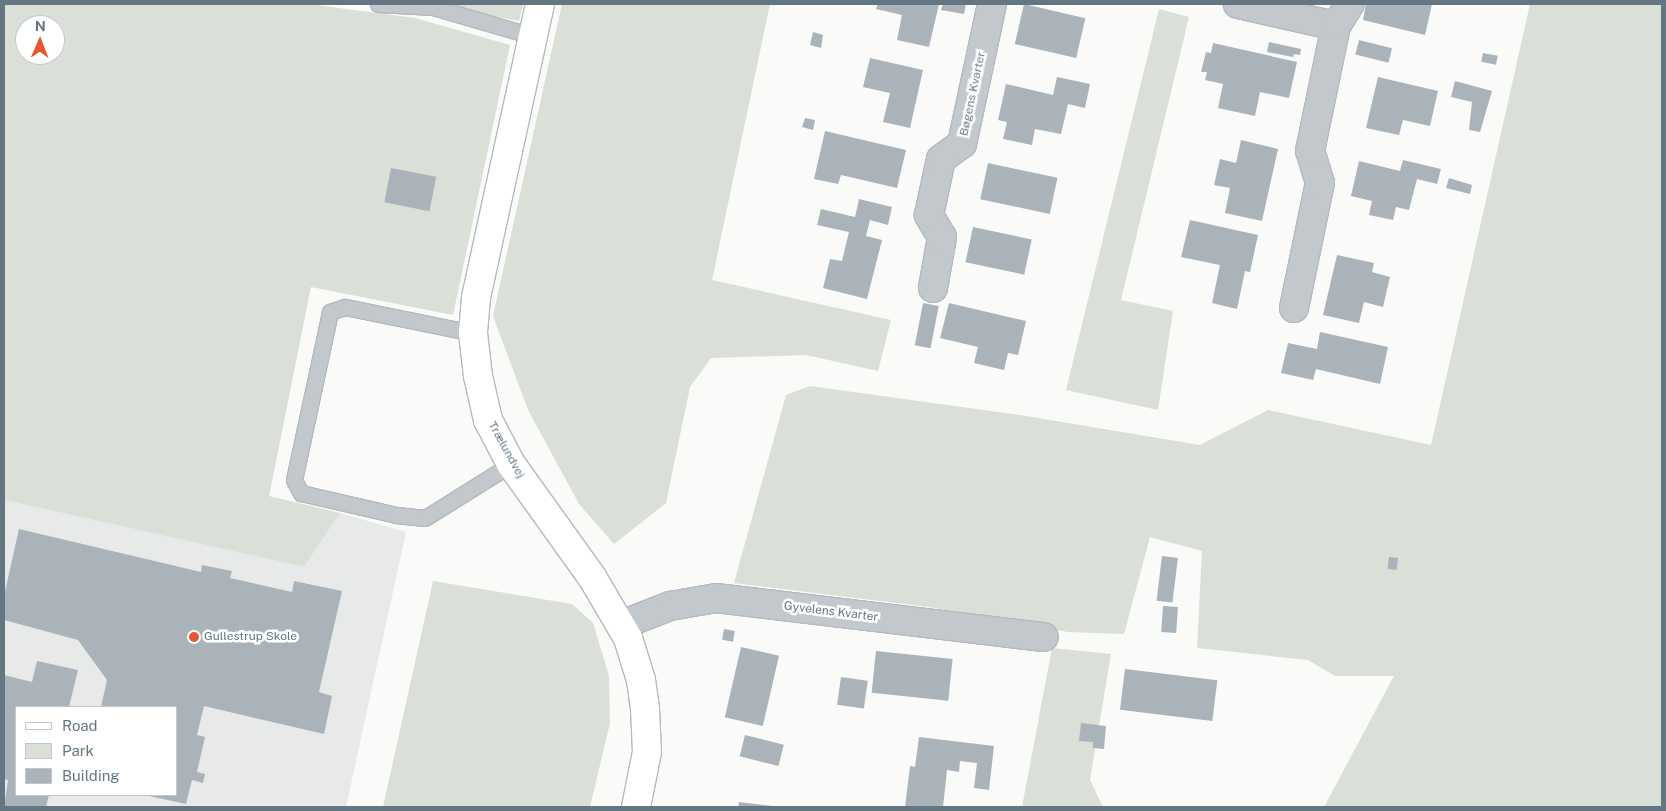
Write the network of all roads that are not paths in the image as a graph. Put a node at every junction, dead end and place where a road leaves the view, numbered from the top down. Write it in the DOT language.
graph roads {
  1 [pos="378,4"];
  2 [pos="540,4"];
  3 [pos="992,4"];
  4 [pos="1238,4"];
  5 [pos="1343,15"];
  6 [pos="532,36"];
  7 [pos="933,288"];
  8 [pos="1294,308"];
  9 [pos="473,333"];
  10 [pos="511,464"];
  11 [pos="621,625"];
  12 [pos="1044,638"];
  13 [pos="636,807"];
  1 -- 6 [label="lane"];
  2 -- 6 [label="street, Trælundvej"];
  3 -- 7 [label="street, Bøgens Kvarter"];
  4 -- 5 [label="street"];
  5 -- 8 [label="street"];
  6 -- 9 [label="street, Trælundvej"];
  9 -- 10 [label="street, Trælundvej"];
  9 -- 10 [label="lane"];
  10 -- 11 [label="street, Trælundvej"];
  11 -- 12 [label="street, Gyvelens Kvarter"];
  11 -- 13 [label="street, Trælundvej"];
}
